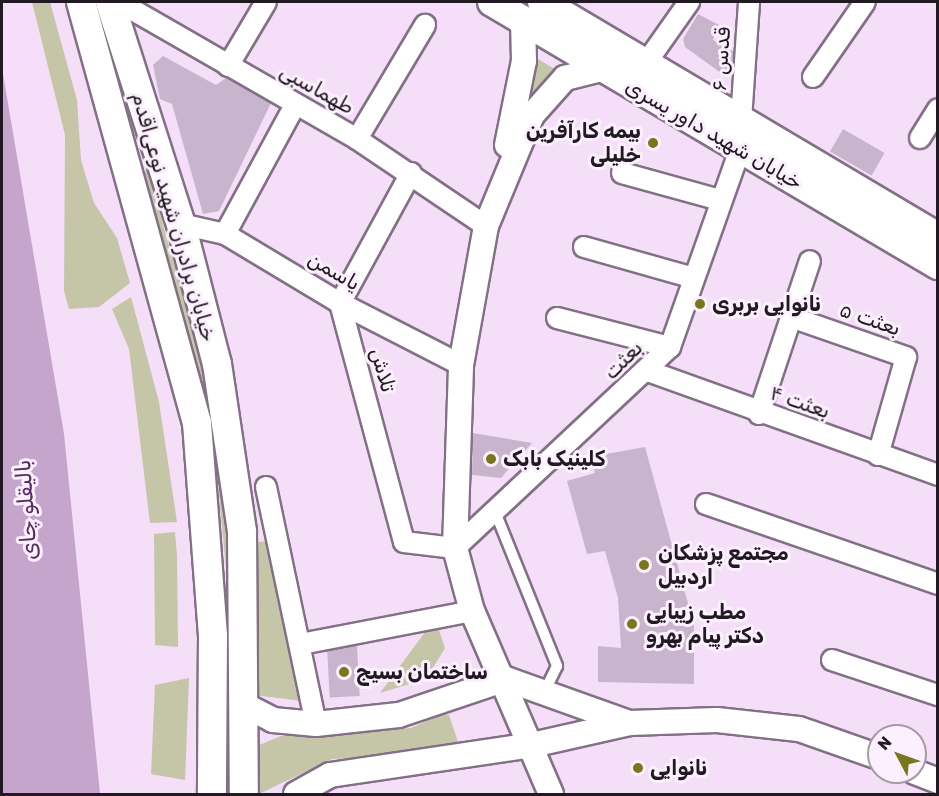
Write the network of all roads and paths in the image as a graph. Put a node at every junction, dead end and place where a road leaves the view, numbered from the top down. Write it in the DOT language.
graph roads {
  1 [pos="81,2"];
  2 [pos="110,2"];
  3 [pos="119,2"];
  4 [pos="266,2"];
  5 [pos="492,2"];
  6 [pos="689,2"];
  7 [pos="749,2"];
  8 [pos="865,2"];
  9 [pos="532,8"];
  10 [pos="425,25"];
  11 [pos="646,63"];
  12 [pos="228,66"];
  13 [pos="601,69"];
  14 [pos="813,77"];
  15 [pos="295,105"];
  16 [pos="938,109"];
  17 [pos="741,120"];
  18 [pos="920,138"];
  19 [pos="357,139"];
  20 [pos="740,149"];
  21 [pos="155,150"];
  22 [pos="127,159"];
  23 [pos="411,173"];
  24 [pos="622,173"];
  25 [pos="720,200"];
  26 [pos="489,217"];
  27 [pos="181,224"];
  28 [pos="225,234"];
  29 [pos="938,237"];
  30 [pos="584,247"];
  31 [pos="810,261"];
  32 [pos="938,265"];
  33 [pos="690,277"];
  34 [pos="340,303"];
  35 [pos="791,317"];
  36 [pos="557,318"];
  37 [pos="669,347"];
  38 [pos="461,365"];
  39 [pos="648,371"];
  40 [pos="759,414"];
  41 [pos="878,455"];
  42 [pos="938,476"];
  43 [pos="266,487"];
  44 [pos="706,504"];
  45 [pos="496,514"];
  46 [pos="455,548"];
  47 [pos="938,584"];
  48 [pos="472,612"];
  49 [pos="301,644"];
  50 [pos="832,660"];
  51 [pos="506,680"];
  52 [pos="544,693"];
  53 [pos="938,695"];
  54 [pos="244,705"];
  55 [pos="630,723"];
  56 [pos="316,724"];
  57 [pos="532,745"];
  58 [pos="867,753"];
  59 [pos="938,783"];
  60 [pos="212,795"];
  61 [pos="244,795"];
  62 [pos="296,795"];
  63 [pos="551,795"];
  64 [pos="936,795"];
  1 -- 22 [label="main road, خیابان برادران شهید نوعی‌اقدم"];
  2 -- 21 [label="main road, خیابان برادران شهید نوعی‌اقدم"];
  3 -- 12 [label="street, طهماسبی"];
  4 -- 12 [label="street"];
  5 -- 9 [label="main road, خیابان شهید داور یسری"];
  6 -- 11 [label="street"];
  7 -- 17 [label="street, قدس ۶"];
  8 -- 14 [label="street"];
  9 -- 11 [label="main road, خیابان شهید داور یسری"];
  9 -- 13 [label="main road, خیابان شهید داور یسری"];
  9 -- 26 [label="street"];
  10 -- 19 [label="street"];
  11 -- 17 [label="main road, خیابان شهید داور یسری"];
  12 -- 15 [label="street, طهماسبی"];
  13 -- 20 [label="main road, خیابان شهید داور یسری"];
  13 -- 26 [label="street"];
  15 -- 19 [label="street, طهماسبی"];
  15 -- 28 [label="street"];
  16 -- 18 [label="street"];
  17 -- 29 [label="main road, خیابان شهید داور یسری"];
  19 -- 23 [label="street, طهماسبی"];
  20 -- 25 [label="street, بعثت"];
  20 -- 32 [label="main road, خیابان شهید داور یسری"];
  21 -- 22 [label="main road"];
  21 -- 27 [label="main road, خیابان برادران شهید نوعی‌اقدم"];
  22 -- 60 [label="main road, خیابان برادران شهید نوعی‌اقدم"];
  23 -- 26 [label="street, طهماسبی"];
  23 -- 34 [label="street"];
  24 -- 25 [label="street"];
  25 -- 33 [label="street, بعثت"];
  26 -- 38 [label="street"];
  27 -- 28 [label="street, یاسمن"];
  27 -- 54 [label="main road, خیابان برادران شهید نوعی‌اقدم"];
  28 -- 34 [label="street, یاسمن"];
  30 -- 33 [label="street"];
  31 -- 35 [label="street"];
  33 -- 37 [label="street, بعثت"];
  34 -- 38 [label="street, یاسمن"];
  34 -- 46 [label="street, تلاش"];
  35 -- 40 [label="street"];
  35 -- 41 [label="street, بعثت ۵"];
  36 -- 37 [label="street"];
  37 -- 39 [label="street, بعثت"];
  38 -- 46 [label="street"];
  39 -- 40 [label="street, بعثت ۴"];
  39 -- 45 [label="street, بعثت"];
  40 -- 41 [label="street, بعثت ۴"];
  41 -- 42 [label="street, بعثت ۴"];
  43 -- 49 [label="street"];
  44 -- 47 [label="street"];
  45 -- 46 [label="street, بعثت"];
  45 -- 52 [label="lane"];
  46 -- 48 [label="street"];
  48 -- 49 [label="street"];
  48 -- 51 [label="street"];
  49 -- 56 [label="street"];
  50 -- 53 [label="street"];
  51 -- 52 [label="street"];
  51 -- 56 [label="street"];
  51 -- 57 [label="street"];
  52 -- 55 [label="street"];
  54 -- 56 [label="street"];
  54 -- 61 [label="main road, خیابان برادران شهید نوعی‌اقدم"];
  55 -- 57 [label="street"];
  55 -- 58 [label="street"];
  57 -- 62 [label="street"];
  57 -- 63 [label="street"];
  59 -- 64 [label="street"];
}
